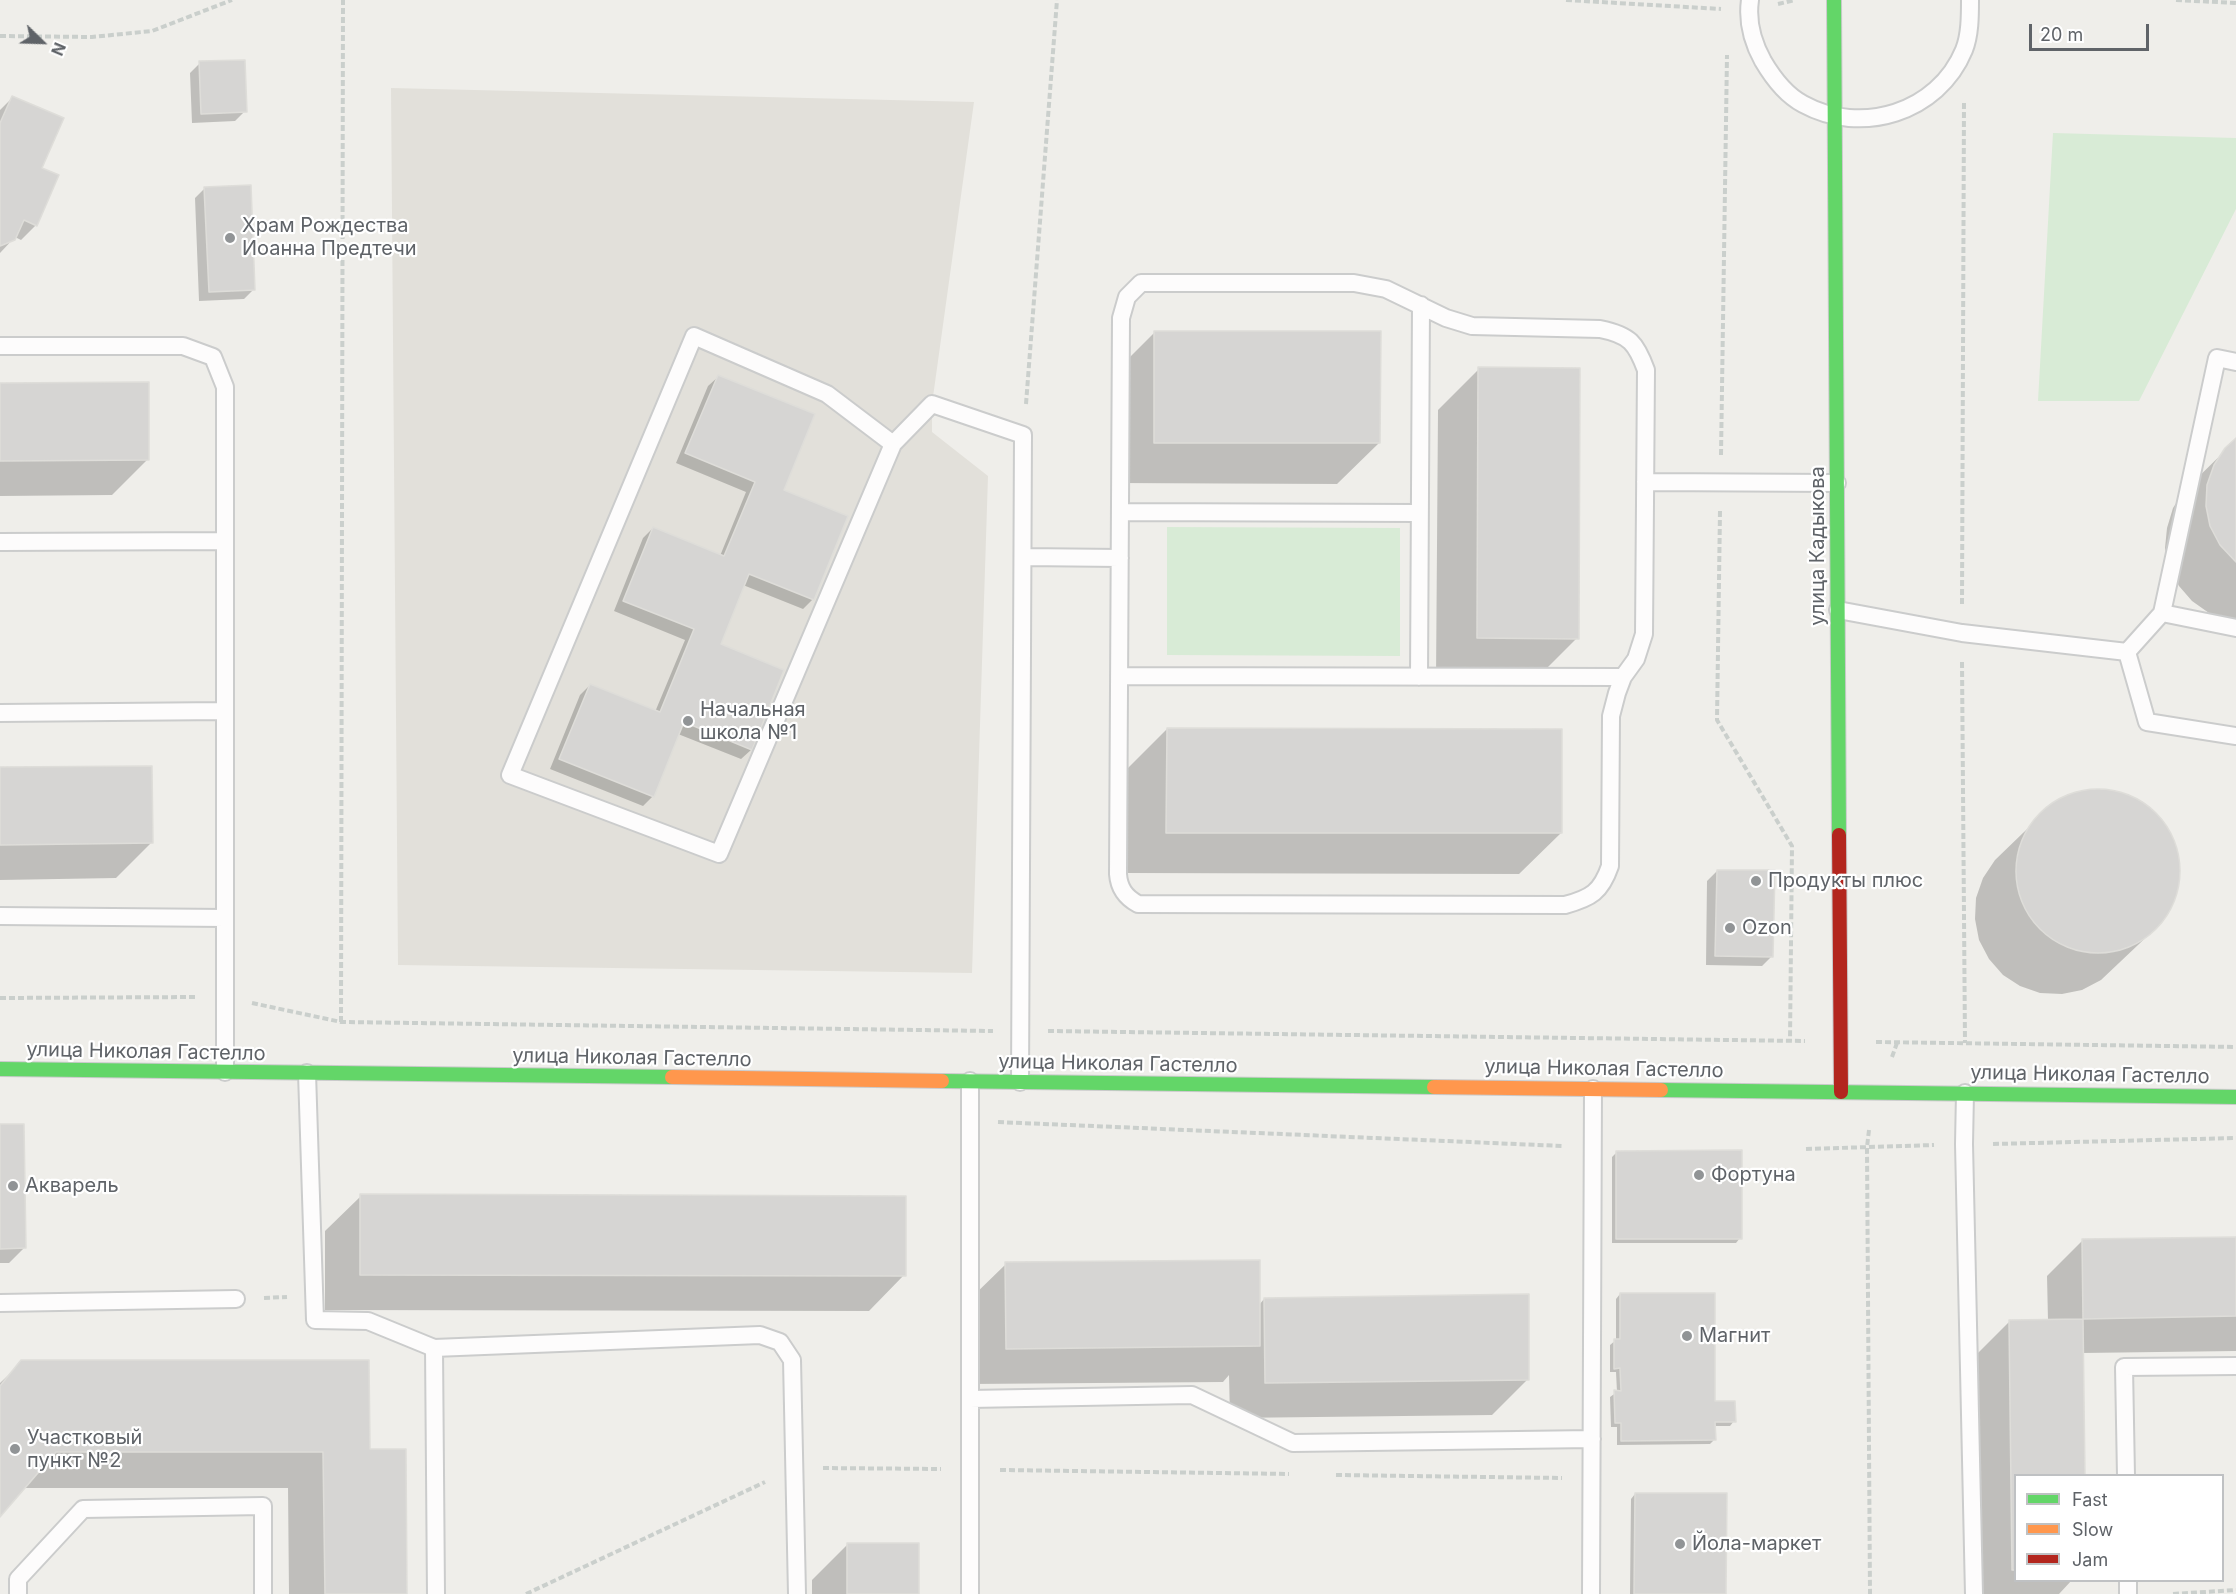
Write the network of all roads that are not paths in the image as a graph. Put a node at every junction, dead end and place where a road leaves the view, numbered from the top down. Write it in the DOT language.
graph roads {
  1 [pos="1834,0"];
  2 [pos="1970,0"];
  3 [pos="1749,6"];
  4 [pos="1835,117"];
  5 [pos="1421,305"];
  6 [pos="0,346"];
  7 [pos="2236,362"];
  8 [pos="892,444"];
  9 [pos="1645,482"];
  10 [pos="1838,483"];
  11 [pos="1120,512"];
  12 [pos="1419,513"];
  13 [pos="224,541"];
  14 [pos="0,542"];
  15 [pos="1023,557"];
  16 [pos="1119,558"];
  17 [pos="1838,610"];
  18 [pos="2162,613"];
  19 [pos="2236,628"];
  20 [pos="2127,652"];
  21 [pos="1119,676"];
  22 [pos="1419,677"];
  23 [pos="1623,677"];
  24 [pos="225,711"];
  25 [pos="0,713"];
  26 [pos="2236,735"];
  27 [pos="0,916"];
  28 [pos="225,918"];
  29 [pos="0,1069"];
  30 [pos="225,1072"];
  31 [pos="307,1073"];
  32 [pos="970,1081"];
  33 [pos="1020,1082"];
  34 [pos="1593,1089"];
  35 [pos="1841,1092"];
  36 [pos="1965,1093"];
  37 [pos="2236,1096"];
  38 [pos="236,1299"];
  39 [pos="0,1303"];
  40 [pos="434,1348"];
  41 [pos="2236,1366"];
  42 [pos="970,1399"];
  43 [pos="1592,1439"];
  44 [pos="2126,1474"];
  45 [pos="18,1594"];
  46 [pos="263,1594"];
  47 [pos="436,1594"];
  48 [pos="797,1594"];
  49 [pos="970,1594"];
  50 [pos="1591,1594"];
  51 [pos="1974,1594"];
  1 -- 4 [label="street, улица Кадыкова"];
  2 -- 4 [label="lane"];
  3 -- 4 [label="lane"];
  4 -- 10 [label="street, улица Кадыкова"];
  5 -- 9 [label="lane"];
  5 -- 11 [label="lane"];
  5 -- 12 [label="lane"];
  6 -- 13 [label="lane"];
  7 -- 18 [label="lane"];
  8 -- 8 [label="lane"];
  8 -- 15 [label="lane"];
  9 -- 10 [label="lane"];
  9 -- 23 [label="lane"];
  10 -- 17 [label="street, улица Кадыкова"];
  11 -- 12 [label="lane"];
  11 -- 16 [label="lane"];
  12 -- 22 [label="lane"];
  13 -- 14 [label="lane"];
  13 -- 24 [label="lane"];
  15 -- 16 [label="lane"];
  15 -- 33 [label="lane"];
  16 -- 21 [label="lane"];
  17 -- 20 [label="lane"];
  17 -- 35 [label="street, улица Кадыкова"];
  18 -- 19 [label="lane"];
  18 -- 20 [label="lane"];
  20 -- 26 [label="lane"];
  21 -- 22 [label="lane"];
  21 -- 23 [label="lane"];
  22 -- 23 [label="lane"];
  24 -- 25 [label="lane"];
  24 -- 28 [label="lane"];
  27 -- 28 [label="lane"];
  28 -- 30 [label="lane"];
  29 -- 30 [label="street, улица Николая Гастелло"];
  30 -- 31 [label="street, улица Николая Гастелло"];
  31 -- 32 [label="street, улица Николая Гастелло"];
  31 -- 40 [label="lane"];
  32 -- 33 [label="street, улица Николая Гастелло"];
  32 -- 42 [label="lane"];
  33 -- 34 [label="street, улица Николая Гастелло"];
  34 -- 35 [label="street, улица Николая Гастелло"];
  34 -- 43 [label="lane"];
  35 -- 36 [label="street, улица Николая Гастелло"];
  36 -- 37 [label="street, улица Николая Гастелло"];
  36 -- 51 [label="lane"];
  38 -- 39 [label="lane"];
  40 -- 47 [label="lane"];
  40 -- 48 [label="lane"];
  41 -- 44 [label="lane"];
  42 -- 43 [label="lane"];
  42 -- 49 [label="lane"];
  43 -- 50 [label="lane"];
  45 -- 46 [label="lane"];
}
